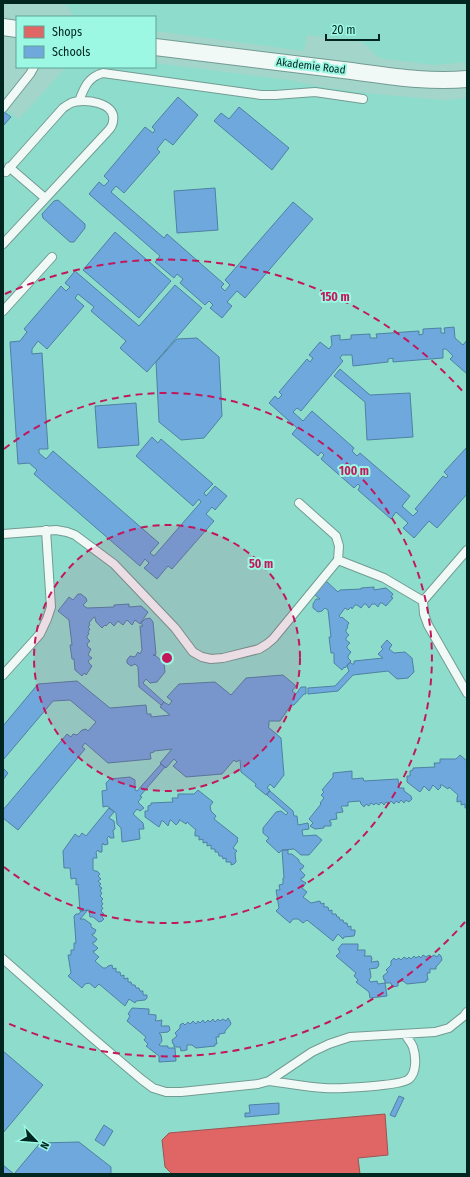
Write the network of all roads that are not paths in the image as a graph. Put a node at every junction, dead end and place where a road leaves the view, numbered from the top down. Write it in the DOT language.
graph roads {
  1 [pos="3,27"];
  2 [pos="16,29"];
  3 [pos="156,47"];
  4 [pos="33,68"];
  5 [pos="467,79"];
  6 [pos="363,99"];
  7 [pos="79,101"];
  8 [pos="3,108"];
  9 [pos="5,171"];
  10 [pos="45,198"];
  11 [pos="3,244"];
  12 [pos="52,256"];
  13 [pos="3,311"];
  14 [pos="299,503"];
  15 [pos="46,530"];
  16 [pos="3,534"];
  17 [pos="467,550"];
  18 [pos="338,560"];
  19 [pos="423,601"];
  20 [pos="3,675"];
  21 [pos="467,693"];
  22 [pos="3,960"];
  23 [pos="467,1012"];
  24 [pos="404,1034"];
  25 [pos="269,1081"];
  1 -- 2 [label="street"];
  3 -- 5 [label="street, Akademie Road"];
  4 -- 8 [label="lane"];
  6 -- 7 [label="lane"];
  7 -- 9 [label="lane"];
  7 -- 10 [label="lane"];
  9 -- 10 [label="lane"];
  10 -- 11 [label="lane"];
  12 -- 13 [label="lane"];
  14 -- 18 [label="lane"];
  15 -- 16 [label="lane"];
  15 -- 18 [label="lane"];
  15 -- 20 [label="lane"];
  17 -- 19 [label="lane"];
  18 -- 19 [label="lane"];
  19 -- 21 [label="lane"];
  22 -- 25 [label="lane"];
  23 -- 24 [label="lane"];
  24 -- 25 [label="lane"];
  24 -- 25 [label="lane"];
}
